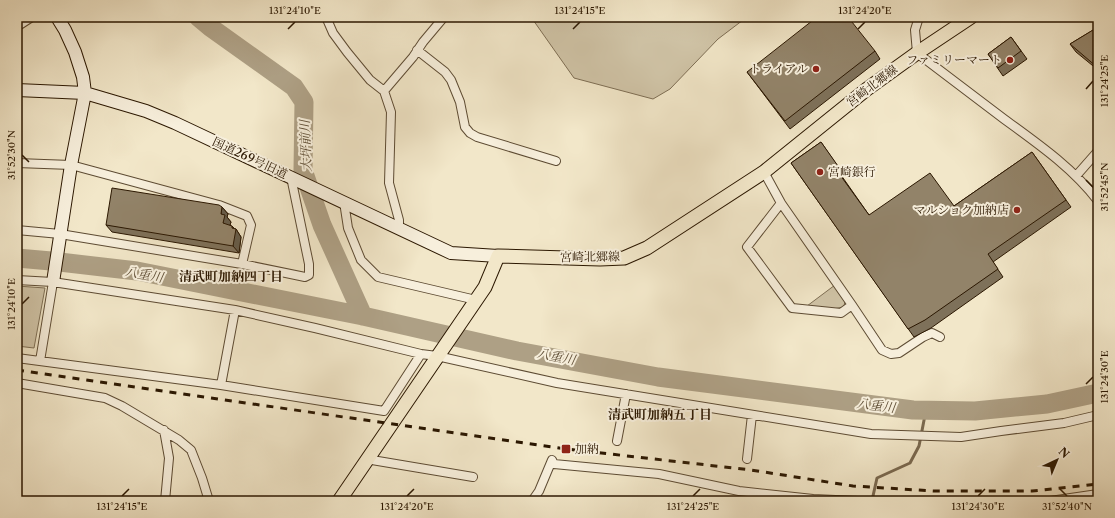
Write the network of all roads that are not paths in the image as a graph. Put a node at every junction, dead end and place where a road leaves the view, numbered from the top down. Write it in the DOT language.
graph roads {
  1 [pos="32,17"];
  2 [pos="57,17"];
  3 [pos="326,17"];
  4 [pos="444,17"];
  5 [pos="919,17"];
  6 [pos="971,17"];
  7 [pos="17,25"];
  8 [pos="417,50"];
  9 [pos="917,53"];
  10 [pos="17,90"];
  11 [pos="384,91"];
  12 [pos="85,93"];
  13 [pos="1098,151"];
  14 [pos="556,161"];
  15 [pos="17,164"];
  16 [pos="71,166"];
  17 [pos="764,172"];
  18 [pos="1076,176"];
  19 [pos="295,179"];
  20 [pos="1098,201"];
  21 [pos="344,202"];
  22 [pos="780,203"];
  23 [pos="399,228"];
  24 [pos="17,230"];
  25 [pos="59,237"];
  26 [pos="498,256"];
  27 [pos="242,264"];
  28 [pos="17,280"];
  29 [pos="53,280"];
  30 [pos="474,303"];
  31 [pos="852,305"];
  32 [pos="235,310"];
  33 [pos="940,337"];
  34 [pos="421,354"];
  35 [pos="439,354"];
  36 [pos="17,358"];
  37 [pos="40,361"];
  38 [pos="17,383"];
  39 [pos="221,386"];
  40 [pos="626,394"];
  41 [pos="752,415"];
  42 [pos="1098,415"];
  43 [pos="164,430"];
  44 [pos="617,441"];
  45 [pos="747,459"];
  46 [pos="366,460"];
  47 [pos="473,476"];
  48 [pos="1098,494"];
  49 [pos="1062,500"];
  50 [pos="164,501"];
  51 [pos="209,501"];
  52 [pos="339,501"];
  53 [pos="532,501"];
  54 [pos="858,501"];
  55 [pos="1050,501"];
  1 -- 7 [label="street"];
  2 -- 12 [label="street"];
  3 -- 11 [label="street"];
  4 -- 8 [label="street"];
  5 -- 9 [label="street"];
  6 -- 9 [label="main road, 宮崎北郷線"];
  8 -- 11 [label="street"];
  8 -- 14 [label="street"];
  9 -- 17 [label="main road, 宮崎北郷線"];
  9 -- 18 [label="street"];
  10 -- 12 [label="street, 国道269号旧道"];
  11 -- 23 [label="street"];
  12 -- 16 [label="street"];
  12 -- 19 [label="street, 国道269号旧道"];
  13 -- 18 [label="street"];
  15 -- 16 [label="street"];
  16 -- 25 [label="street"];
  16 -- 27 [label="street"];
  17 -- 22 [label="street"];
  17 -- 26 [label="main road, 宮崎北郷線"];
  18 -- 20 [label="street"];
  19 -- 21 [label="street, 国道269号旧道"];
  19 -- 27 [label="street"];
  21 -- 23 [label="street, 国道269号旧道"];
  21 -- 30 [label="street"];
  22 -- 31 [label="street"];
  22 -- 31 [label="street"];
  23 -- 26 [label="street, 国道269号旧道"];
  24 -- 25 [label="street"];
  25 -- 27 [label="street"];
  25 -- 29 [label="street"];
  26 -- 30 [label="main road"];
  28 -- 29 [label="street"];
  29 -- 32 [label="street"];
  29 -- 37 [label="street"];
  30 -- 35 [label="main road"];
  31 -- 33 [label="street"];
  32 -- 34 [label="street"];
  32 -- 39 [label="street"];
  34 -- 35 [label="street"];
  34 -- 39 [label="street"];
  35 -- 40 [label="street"];
  35 -- 46 [label="main road"];
  36 -- 37 [label="street"];
  37 -- 39 [label="street"];
  38 -- 43 [label="street"];
  40 -- 41 [label="street"];
  40 -- 44 [label="street"];
  41 -- 42 [label="street"];
  41 -- 45 [label="street"];
  43 -- 50 [label="street"];
  43 -- 51 [label="street"];
  46 -- 47 [label="street"];
  46 -- 52 [label="main road"];
  48 -- 49 [label="street"];
  49 -- 55 [label="street"];
  53 -- 54 [label="street"];
}
